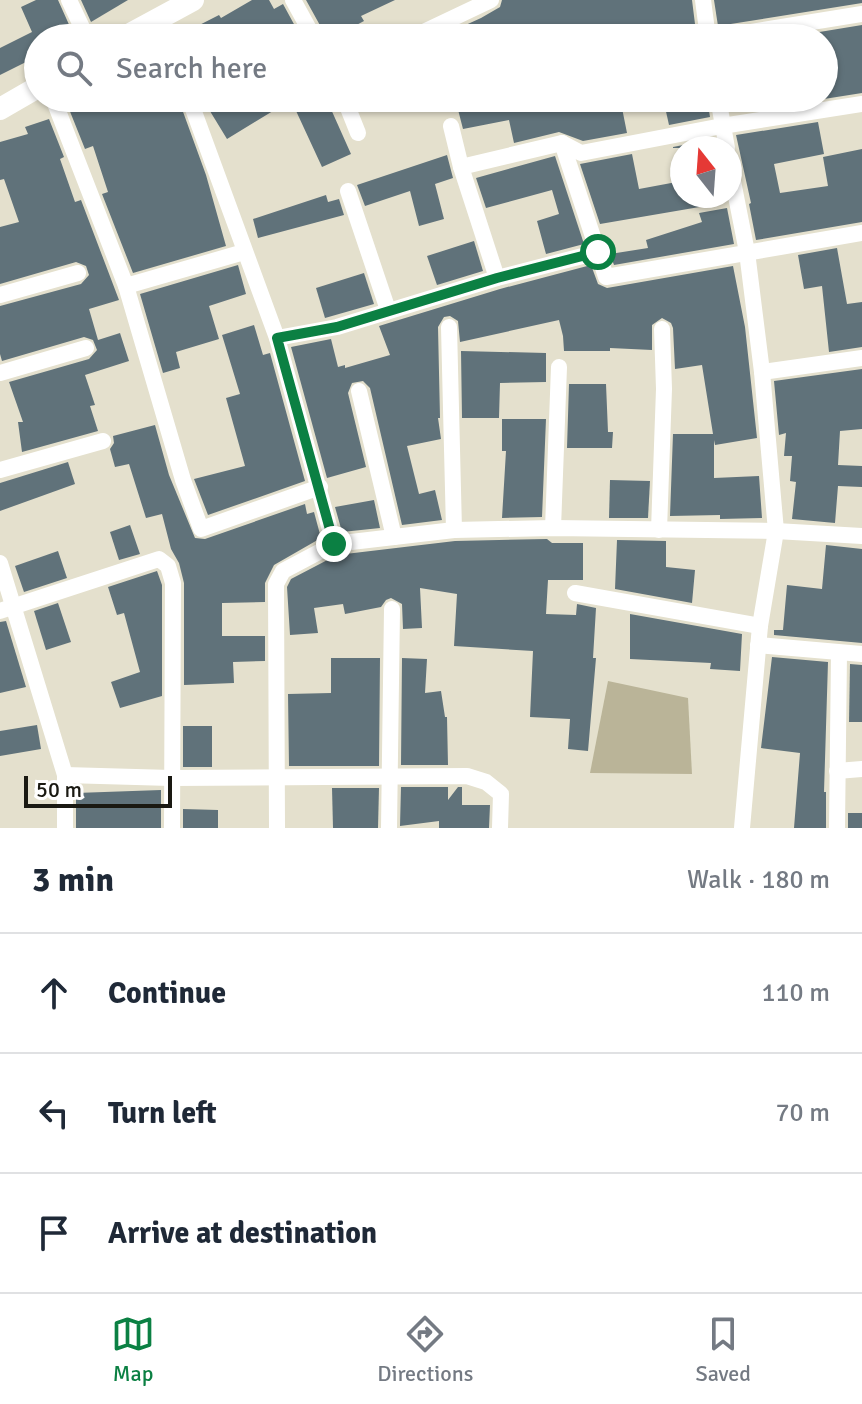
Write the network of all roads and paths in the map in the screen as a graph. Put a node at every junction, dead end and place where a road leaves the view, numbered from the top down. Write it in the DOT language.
graph roads {
  1 [pos="69,0"];
  2 [pos="193,0"];
  3 [pos="293,0"];
  4 [pos="491,0"];
  5 [pos="703,0"];
  6 [pos="862,14"];
  7 [pos="80,24"];
  8 [pos="162,24"];
  9 [pos="306,24"];
  10 [pos="440,24"];
  11 [pos="708,24"];
  12 [pos="799,24"];
  13 [pos="24,95"];
  14 [pos="862,104"];
  15 [pos="838,108"];
  16 [pos="0,109"];
  17 [pos="58,112"];
  18 [pos="194,112"];
  19 [pos="350,112"];
  20 [pos="720,112"];
  21 [pos="811,112"];
  22 [pos="451,126"];
  23 [pos="722,126"];
  24 [pos="358,133"];
  25 [pos="724,136"];
  26 [pos="562,143"];
  27 [pos="461,167"];
  28 [pos="348,191"];
  29 [pos="738,208"];
  30 [pos="862,233"];
  31 [pos="244,252"];
  32 [pos="598,252"];
  33 [pos="747,252"];
  34 [pos="78,273"];
  35 [pos="497,278"];
  36 [pos="126,286"];
  37 [pos="0,295"];
  38 [pos="388,310"];
  39 [pos="449,327"];
  40 [pos="662,329"];
  41 [pos="277,338"];
  42 [pos="86,348"];
  43 [pos="862,358"];
  44 [pos="559,367"];
  45 [pos="762,372"];
  46 [pos="0,373"];
  47 [pos="359,391"];
  48 [pos="103,441"];
  49 [pos="0,470"];
  50 [pos="320,487"];
  51 [pos="553,528"];
  52 [pos="454,530"];
  53 [pos="659,530"];
  54 [pos="776,531"];
  55 [pos="862,536"];
  56 [pos="394,537"];
  57 [pos="334,544"];
  58 [pos="0,563"];
  59 [pos="575,593"];
  60 [pos="7,608"];
  61 [pos="392,609"];
  62 [pos="760,626"];
  63 [pos="758,645"];
  64 [pos="839,653"];
  65 [pos="862,654"];
  66 [pos="862,769"];
  67 [pos="837,771"];
  68 [pos="65,775"];
  69 [pos="277,776"];
  70 [pos="389,776"];
  71 [pos="171,778"];
  72 [pos="65,828"];
  73 [pos="172,828"];
  74 [pos="277,828"];
  75 [pos="389,828"];
  76 [pos="500,828"];
  77 [pos="742,828"];
  78 [pos="837,828"];
  1 -- 7 [label="street"];
  2 -- 8 [label="street"];
  3 -- 9 [label="street"];
  4 -- 10 [label="street"];
  5 -- 11 [label="street"];
  6 -- 12 [label="street"];
  13 -- 16 [label="street"];
  14 -- 15 [label="street"];
  17 -- 36 [label="street"];
  18 -- 31 [label="street"];
  19 -- 24 [label="street"];
  20 -- 23 [label="street"];
  21 -- 23 [label="street"];
  22 -- 27 [label="street"];
  23 -- 25 [label="street"];
  23 -- 26 [label="street"];
  26 -- 27 [label="street"];
  26 -- 32 [label="street"];
  27 -- 35 [label="street"];
  28 -- 38 [label="street"];
  29 -- 33 [label="street"];
  30 -- 33 [label="street"];
  31 -- 36 [label="street"];
  31 -- 41 [label="street"];
  32 -- 33 [label="street"];
  32 -- 35 [label="street"];
  33 -- 45 [label="street"];
  34 -- 37 [label="street"];
  35 -- 38 [label="street"];
  36 -- 50 [label="street"];
  38 -- 41 [label="street"];
  39 -- 52 [label="street"];
  40 -- 53 [label="street"];
  41 -- 50 [label="street"];
  42 -- 46 [label="street"];
  43 -- 45 [label="street"];
  44 -- 51 [label="street"];
  45 -- 54 [label="street"];
  47 -- 56 [label="street"];
  48 -- 49 [label="street"];
  50 -- 57 [label="street"];
  51 -- 52 [label="street"];
  51 -- 53 [label="street"];
  52 -- 56 [label="street"];
  53 -- 54 [label="street"];
  54 -- 55 [label="street"];
  54 -- 62 [label="street"];
  56 -- 57 [label="street"];
  57 -- 69 [label="street"];
  58 -- 60 [label="street"];
  59 -- 62 [label="street"];
  60 -- 68 [label="street"];
  60 -- 71 [label="street"];
  61 -- 70 [label="street"];
  62 -- 63 [label="street"];
  63 -- 64 [label="street"];
  63 -- 77 [label="street"];
  64 -- 65 [label="street"];
  64 -- 67 [label="street"];
  66 -- 67 [label="street"];
  67 -- 78 [label="street"];
  68 -- 71 [label="street"];
  68 -- 72 [label="street"];
  69 -- 70 [label="street"];
  69 -- 71 [label="street"];
  69 -- 74 [label="street"];
  70 -- 75 [label="street"];
  70 -- 76 [label="street"];
  71 -- 73 [label="street"];
}
